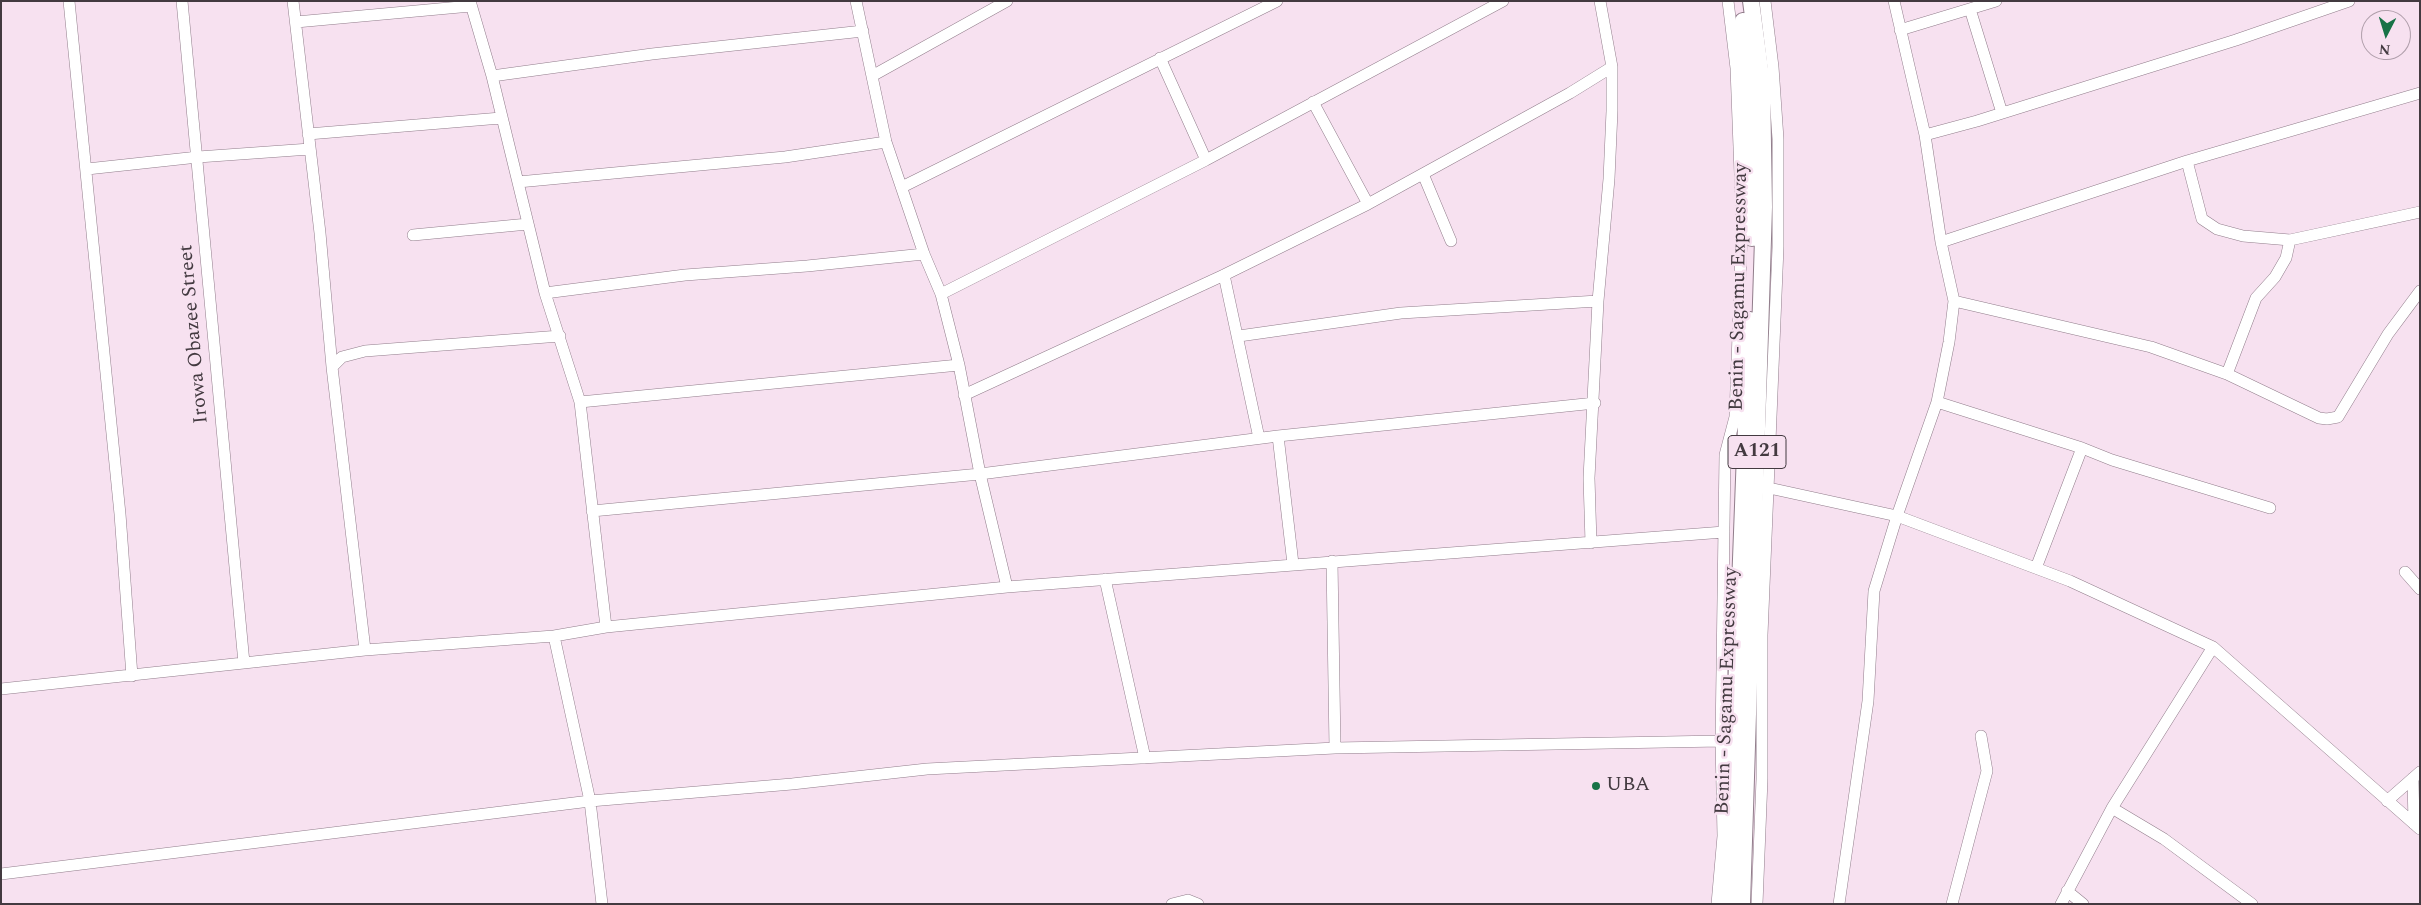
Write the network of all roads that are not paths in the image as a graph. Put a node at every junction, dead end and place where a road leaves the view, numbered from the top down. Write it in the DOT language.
graph roads {
  1 [pos="69,1"];
  2 [pos="182,1"];
  3 [pos="293,1"];
  4 [pos="856,1"];
  5 [pos="1006,1"];
  6 [pos="1277,1"];
  7 [pos="1502,1"];
  8 [pos="1600,1"];
  9 [pos="1728,1"];
  10 [pos="1740,1"];
  11 [pos="1751,1"];
  12 [pos="1765,1"];
  13 [pos="1894,1"];
  14 [pos="1996,1"];
  15 [pos="2349,1"];
  16 [pos="470,3"];
  17 [pos="1970,9"];
  18 [pos="296,22"];
  19 [pos="863,30"];
  20 [pos="1900,30"];
  21 [pos="1160,58"];
  22 [pos="1612,67"];
  23 [pos="492,76"];
  24 [pos="872,76"];
  25 [pos="2420,93"];
  26 [pos="1313,102"];
  27 [pos="2002,113"];
  28 [pos="501,118"];
  29 [pos="308,134"];
  30 [pos="1925,135"];
  31 [pos="886,142"];
  32 [pos="310,149"];
  33 [pos="198,157"];
  34 [pos="1206,160"];
  35 [pos="2186,161"];
  36 [pos="86,169"];
  37 [pos="1423,174"];
  38 [pos="518,182"];
  39 [pos="902,187"];
  40 [pos="1368,204"];
  41 [pos="2420,212"];
  42 [pos="528,224"];
  43 [pos="413,235"];
  44 [pos="2290,240"];
  45 [pos="1451,241"];
  46 [pos="1941,242"];
  47 [pos="924,254"];
  48 [pos="1224,275"];
  49 [pos="2420,291"];
  50 [pos="545,293"];
  51 [pos="941,294"];
  52 [pos="1598,301"];
  53 [pos="1954,301"];
  54 [pos="560,336"];
  55 [pos="1239,336"];
  56 [pos="335,360"];
  57 [pos="1767,361"];
  58 [pos="959,365"];
  59 [pos="2227,374"];
  60 [pos="964,395"];
  61 [pos="580,402"];
  62 [pos="1937,402"];
  63 [pos="1595,403"];
  64 [pos="1278,436"];
  65 [pos="1259,438"];
  66 [pos="2082,448"];
  67 [pos="980,474"];
  68 [pos="1769,488"];
  69 [pos="2270,508"];
  70 [pos="592,511"];
  71 [pos="1897,516"];
  72 [pos="1724,532"];
  73 [pos="1591,543"];
  74 [pos="1332,561"];
  75 [pos="1293,564"];
  76 [pos="2036,568"];
  77 [pos="2405,572"];
  78 [pos="1105,579"];
  79 [pos="1007,587"];
  80 [pos="2420,590"];
  81 [pos="606,627"];
  82 [pos="554,636"];
  83 [pos="2213,647"];
  84 [pos="365,650"];
  85 [pos="244,663"];
  86 [pos="132,676"];
  87 [pos="1,689"];
  88 [pos="1981,736"];
  89 [pos="1721,741"];
  90 [pos="1335,748"];
  91 [pos="1144,758"];
  92 [pos="2416,775"];
  93 [pos="590,801"];
  94 [pos="2387,801"];
  95 [pos="2112,808"];
  96 [pos="2417,827"];
  97 [pos="1,874"];
  98 [pos="2067,891"];
  99 [pos="1727,903"];
  100 [pos="602,904"];
  101 [pos="1172,904"];
  102 [pos="1198,904"];
  103 [pos="1757,904"];
  104 [pos="1839,904"];
  105 [pos="1952,904"];
  106 [pos="2060,904"];
  107 [pos="2083,904"];
  108 [pos="2252,904"];
  1 -- 36 [label="street"];
  2 -- 33 [label="street, Irowa Obazee Street"];
  3 -- 18 [label="street"];
  4 -- 19 [label="street"];
  5 -- 24 [label="street"];
  6 -- 21 [label="street"];
  7 -- 26 [label="street"];
  8 -- 22 [label="street"];
  9 -- 72 [label="street"];
  10 -- 99 [label="highway, A121"];
  11 -- 57 [label="highway, Benin - Sagamu Expressway / A121"];
  12 -- 57 [label="street"];
  13 -- 20 [label="street"];
  14 -- 17 [label="street"];
  15 -- 27 [label="street"];
  16 -- 18 [label="street"];
  16 -- 23 [label="street"];
  17 -- 20 [label="street"];
  17 -- 27 [label="street"];
  18 -- 29 [label="street"];
  19 -- 23 [label="street"];
  19 -- 24 [label="street"];
  20 -- 30 [label="street"];
  21 -- 34 [label="street"];
  21 -- 39 [label="street"];
  22 -- 37 [label="street"];
  22 -- 52 [label="street"];
  23 -- 28 [label="street"];
  24 -- 31 [label="street"];
  25 -- 35 [label="street"];
  26 -- 34 [label="street"];
  26 -- 40 [label="street"];
  27 -- 30 [label="street"];
  28 -- 29 [label="street"];
  28 -- 38 [label="street"];
  29 -- 32 [label="street"];
  30 -- 46 [label="street"];
  31 -- 38 [label="street"];
  31 -- 39 [label="street"];
  32 -- 33 [label="street"];
  32 -- 56 [label="street"];
  33 -- 36 [label="street"];
  33 -- 85 [label="street, Irowa Obazee Street"];
  34 -- 51 [label="street"];
  35 -- 44 [label="street"];
  35 -- 46 [label="street"];
  36 -- 86 [label="street"];
  37 -- 40 [label="street"];
  37 -- 45 [label="street"];
  38 -- 42 [label="street"];
  39 -- 47 [label="street"];
  40 -- 48 [label="street"];
  41 -- 44 [label="street"];
  42 -- 43 [label="street"];
  42 -- 50 [label="street"];
  44 -- 59 [label="street"];
  46 -- 53 [label="street"];
  47 -- 50 [label="street"];
  47 -- 51 [label="street"];
  48 -- 55 [label="street"];
  48 -- 60 [label="street"];
  49 -- 59 [label="street"];
  50 -- 54 [label="street"];
  51 -- 58 [label="street"];
  52 -- 55 [label="street"];
  52 -- 63 [label="street"];
  53 -- 59 [label="street"];
  53 -- 62 [label="street"];
  54 -- 56 [label="street"];
  54 -- 61 [label="street"];
  55 -- 65 [label="street"];
  56 -- 84 [label="street"];
  57 -- 68 [label="street"];
  57 -- 99 [label="highway, Benin - Sagamu Expressway / A121"];
  58 -- 60 [label="street"];
  58 -- 61 [label="street"];
  60 -- 67 [label="street"];
  61 -- 70 [label="street"];
  62 -- 66 [label="street"];
  62 -- 71 [label="street"];
  63 -- 64 [label="street"];
  63 -- 73 [label="street"];
  64 -- 65 [label="street"];
  64 -- 75 [label="street"];
  65 -- 67 [label="street"];
  66 -- 69 [label="street"];
  66 -- 76 [label="street"];
  67 -- 70 [label="street"];
  67 -- 79 [label="street"];
  68 -- 71 [label="street"];
  68 -- 103 [label="street"];
  70 -- 81 [label="street"];
  71 -- 76 [label="street"];
  71 -- 104 [label="street"];
  72 -- 73 [label="street"];
  72 -- 89 [label="street"];
  73 -- 74 [label="street"];
  74 -- 75 [label="street"];
  74 -- 90 [label="street"];
  75 -- 78 [label="street"];
  76 -- 83 [label="street"];
  77 -- 80 [label="street"];
  78 -- 79 [label="street"];
  78 -- 91 [label="street"];
  79 -- 81 [label="street"];
  81 -- 82 [label="street"];
  82 -- 84 [label="street"];
  82 -- 93 [label="street"];
  83 -- 94 [label="street"];
  83 -- 95 [label="street"];
  84 -- 85 [label="street"];
  85 -- 86 [label="street"];
  86 -- 87 [label="street"];
  88 -- 105 [label="street"];
  89 -- 90 [label="street"];
  89 -- 99 [label="street"];
  90 -- 91 [label="street"];
  91 -- 93 [label="street"];
  92 -- 94 [label="street"];
  92 -- 96 [label="street"];
  93 -- 97 [label="street"];
  93 -- 100 [label="street"];
  94 -- 96 [label="street"];
  95 -- 98 [label="street"];
  95 -- 108 [label="street"];
  98 -- 106 [label="street"];
  98 -- 107 [label="street"];
  101 -- 102 [label="street"];
}
